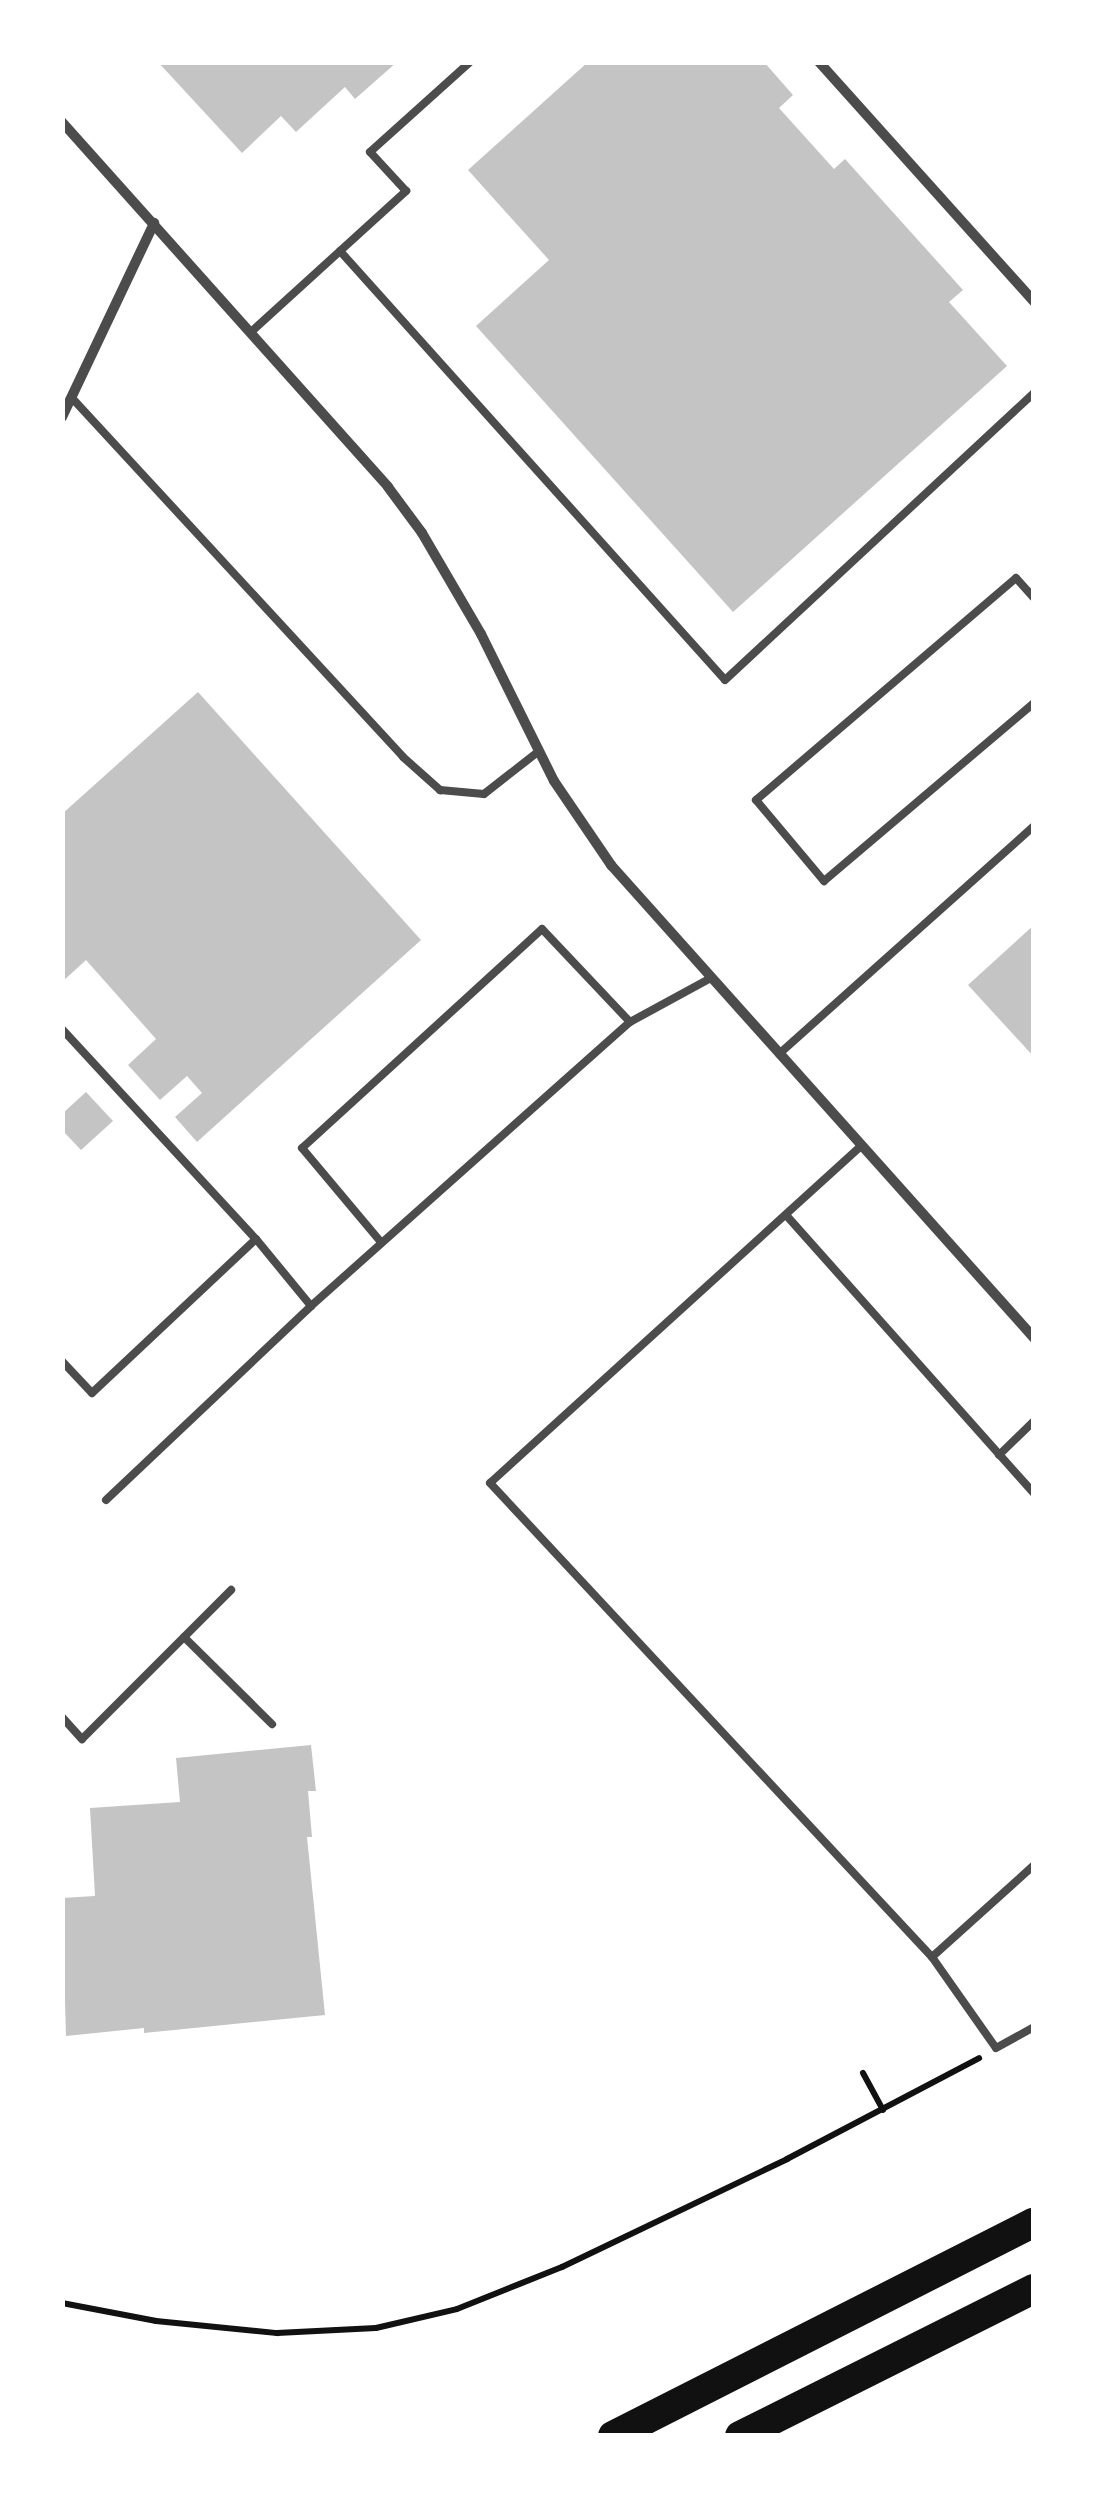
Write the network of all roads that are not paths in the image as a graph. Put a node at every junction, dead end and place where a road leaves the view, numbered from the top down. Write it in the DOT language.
graph roads {
  1 [pos="470,62"];
  2 [pos="820,62"];
  3 [pos="62,122"];
  4 [pos="154,223"];
  5 [pos="340,250"];
  6 [pos="1034,302"];
  7 [pos="251,332"];
  8 [pos="1034,393"];
  9 [pos="72,398"];
  10 [pos="62,418"];
  11 [pos="1034,598"];
  12 [pos="1034,703"];
  13 [pos="539,752"];
  14 [pos="1034,826"];
  15 [pos="711,978"];
  16 [pos="630,1022"];
  17 [pos="62,1028"];
  18 [pos="779,1054"];
  19 [pos="861,1146"];
  20 [pos="786,1215"];
  21 [pos="256,1239"];
  22 [pos="381,1242"];
  23 [pos="312,1306"];
  24 [pos="1034,1338"];
  25 [pos="62,1361"];
  26 [pos="1034,1422"];
  27 [pos="999,1455"];
  28 [pos="1034,1493"];
  29 [pos="106,1500"];
  30 [pos="231,1590"];
  31 [pos="184,1637"];
  32 [pos="62,1718"];
  33 [pos="272,1724"];
  34 [pos="1034,1866"];
  35 [pos="932,1957"];
  36 [pos="1034,2027"];
  37 [pos="1034,2222"];
  38 [pos="1034,2288"];
  39 [pos="807,2402"];
  40 [pos="613,2436"];
  41 [pos="740,2436"];
  42 [pos="760,2436"];
  1 -- 5 [label="lane"];
  2 -- 6 [label="street"];
  3 -- 4 [label="street"];
  4 -- 7 [label="street"];
  4 -- 9 [label="street"];
  5 -- 7 [label="lane"];
  5 -- 8 [label="lane"];
  7 -- 13 [label="street"];
  9 -- 10 [label="street"];
  9 -- 13 [label="lane"];
  11 -- 12 [label="lane"];
  13 -- 15 [label="street"];
  14 -- 18 [label="lane"];
  15 -- 16 [label="lane"];
  15 -- 18 [label="street"];
  16 -- 22 [label="lane"];
  16 -- 22 [label="lane"];
  17 -- 21 [label="lane"];
  18 -- 19 [label="street"];
  19 -- 20 [label="lane"];
  19 -- 24 [label="street"];
  20 -- 27 [label="lane"];
  20 -- 35 [label="lane"];
  21 -- 23 [label="lane"];
  21 -- 25 [label="lane"];
  22 -- 23 [label="lane"];
  23 -- 29 [label="lane"];
  26 -- 27 [label="lane"];
  27 -- 28 [label="lane"];
  30 -- 31 [label="lane"];
  31 -- 32 [label="lane"];
  31 -- 33 [label="lane"];
  34 -- 35 [label="lane"];
  35 -- 36 [label="lane"];
  37 -- 40 [label="highway"];
  38 -- 39 [label="highway"];
  39 -- 41 [label="highway"];
  39 -- 42 [label="highway"];
}
